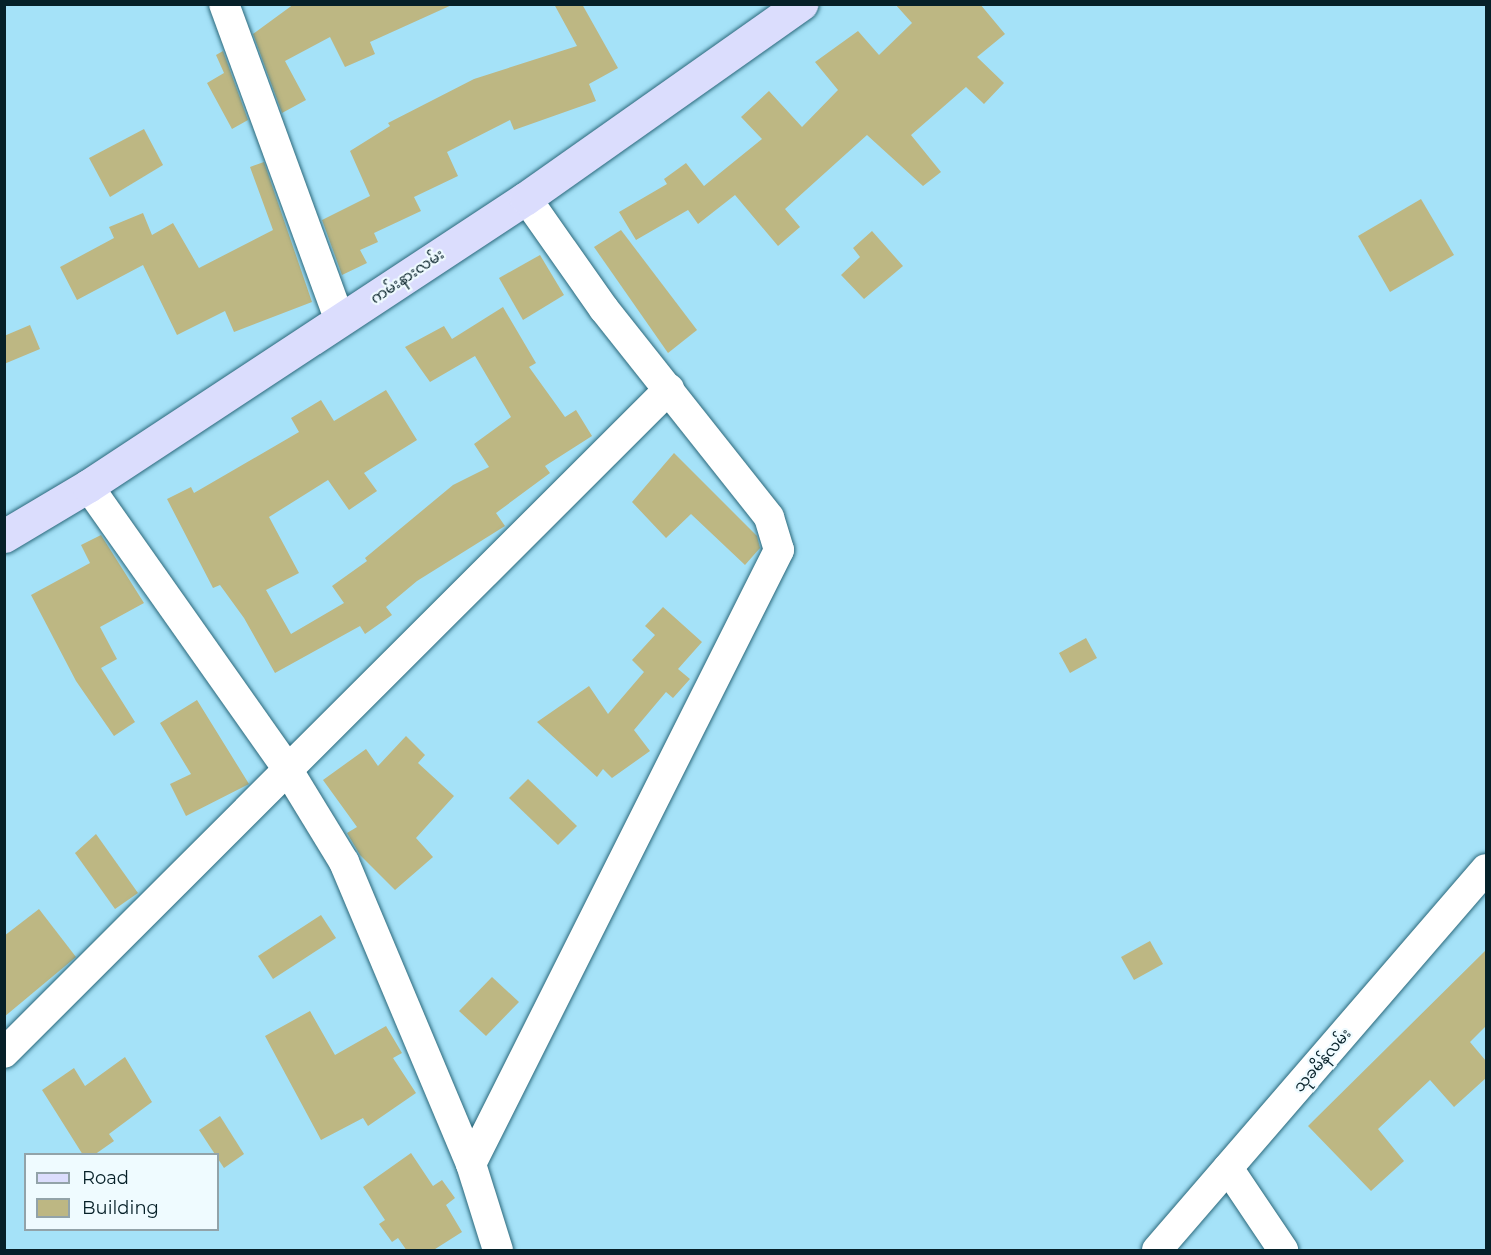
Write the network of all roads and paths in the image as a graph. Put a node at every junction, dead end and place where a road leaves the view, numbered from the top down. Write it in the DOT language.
graph roads {
  1 [pos="224,4"];
  2 [pos="801,4"];
  3 [pos="526,198"];
  4 [pos="340,321"];
  5 [pos="669,388"];
  6 [pos="87,486"];
  7 [pos="4,536"];
  8 [pos="286,768"];
  9 [pos="1486,869"];
  10 [pos="4,1053"];
  11 [pos="471,1164"];
  12 [pos="1228,1168"];
  13 [pos="498,1251"];
  14 [pos="1157,1251"];
  15 [pos="1283,1251"];
  1 -- 4 [label="street"];
  2 -- 3 [label="main road, ကမ်းနားလမ်း"];
  3 -- 4 [label="main road, ကမ်းနားလမ်း"];
  3 -- 5 [label="street"];
  4 -- 6 [label="main road, ကမ်းနားလမ်း"];
  5 -- 8 [label="street"];
  5 -- 11 [label="street"];
  6 -- 7 [label="main road, ကမ်းနားလမ်း"];
  6 -- 8 [label="street"];
  8 -- 10 [label="street"];
  8 -- 11 [label="street"];
  9 -- 12 [label="street, သုခမိန်လမ်း"];
  11 -- 13 [label="street"];
  12 -- 14 [label="street, သုခမိန်လမ်း"];
  12 -- 15 [label="street"];
}
